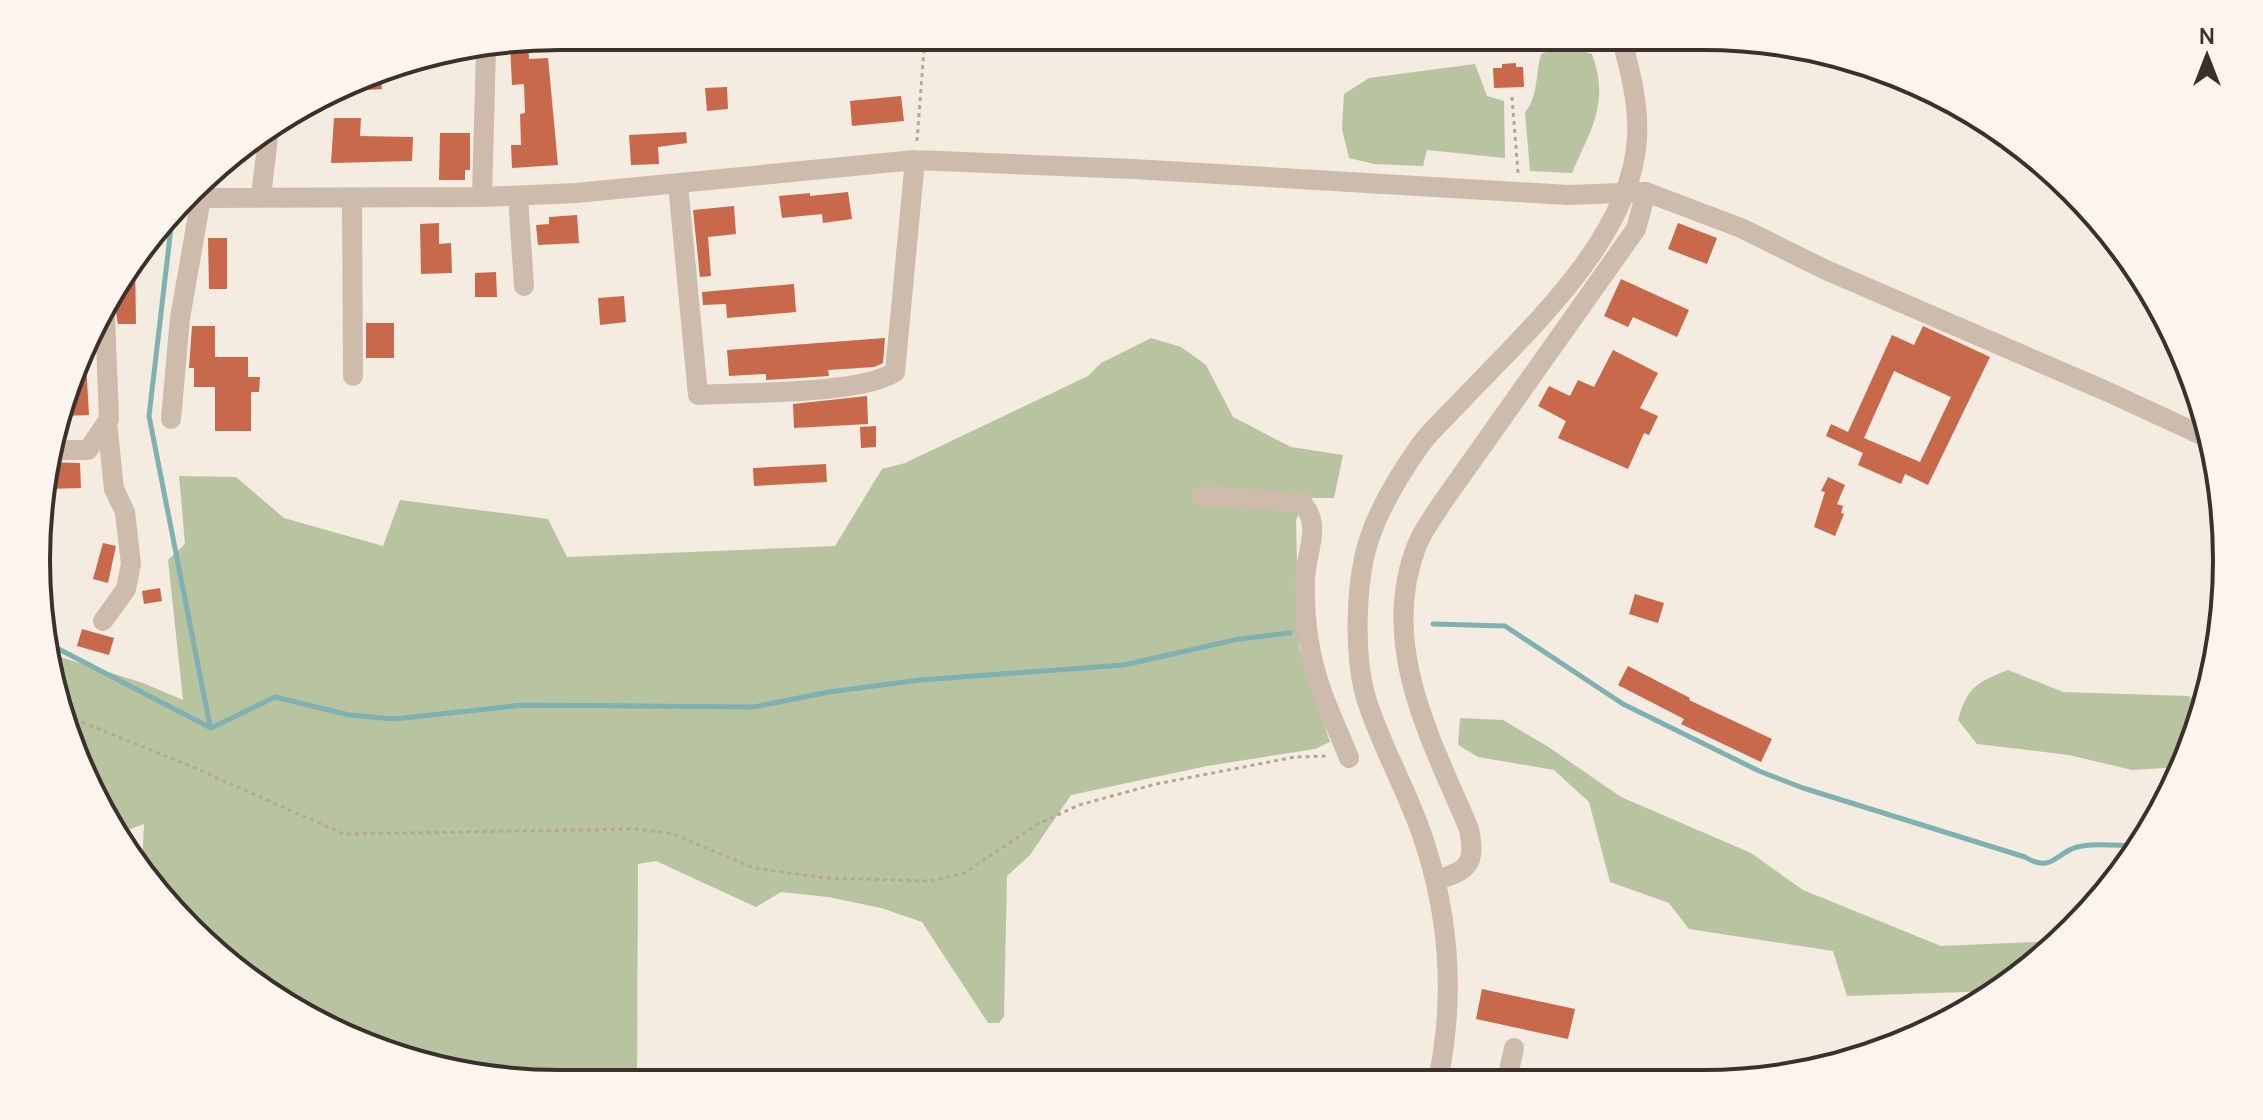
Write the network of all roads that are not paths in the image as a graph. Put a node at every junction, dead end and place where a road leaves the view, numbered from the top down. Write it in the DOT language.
graph roads {
  1 [pos="1624,50"];
  2 [pos="486,55"];
  3 [pos="267,143"];
  4 [pos="915,160"];
  5 [pos="678,184"];
  6 [pos="1636,192"];
  7 [pos="261,196"];
  8 [pos="518,196"];
  9 [pos="352,197"];
  10 [pos="482,197"];
  11 [pos="200,198"];
  12 [pos="195,203"];
  13 [pos="524,286"];
  14 [pos="104,333"];
  15 [pos="353,376"];
  16 [pos="171,419"];
  17 [pos="107,422"];
  18 [pos="2197,433"];
  19 [pos="62,450"];
  20 [pos="1200,496"];
  21 [pos="103,621"];
  22 [pos="1349,758"];
  23 [pos="1436,880"];
  24 [pos="1514,1048"];
  25 [pos="1440,1070"];
  26 [pos="1509,1070"];
  1 -- 6 [label="street"];
  2 -- 10 [label="street"];
  3 -- 7 [label="street"];
  4 -- 5 [label="street"];
  4 -- 5 [label="street"];
  4 -- 6 [label="street"];
  5 -- 8 [label="street"];
  6 -- 18 [label="street"];
  6 -- 23 [label="street"];
  6 -- 23 [label="street"];
  7 -- 9 [label="street"];
  7 -- 11 [label="street"];
  8 -- 10 [label="street"];
  8 -- 13 [label="street"];
  9 -- 10 [label="street"];
  9 -- 15 [label="street"];
  12 -- 16 [label="street"];
  14 -- 17 [label="street"];
  17 -- 19 [label="street"];
  17 -- 21 [label="street"];
  20 -- 22 [label="street"];
  23 -- 25 [label="street"];
  24 -- 26 [label="street"];
}
